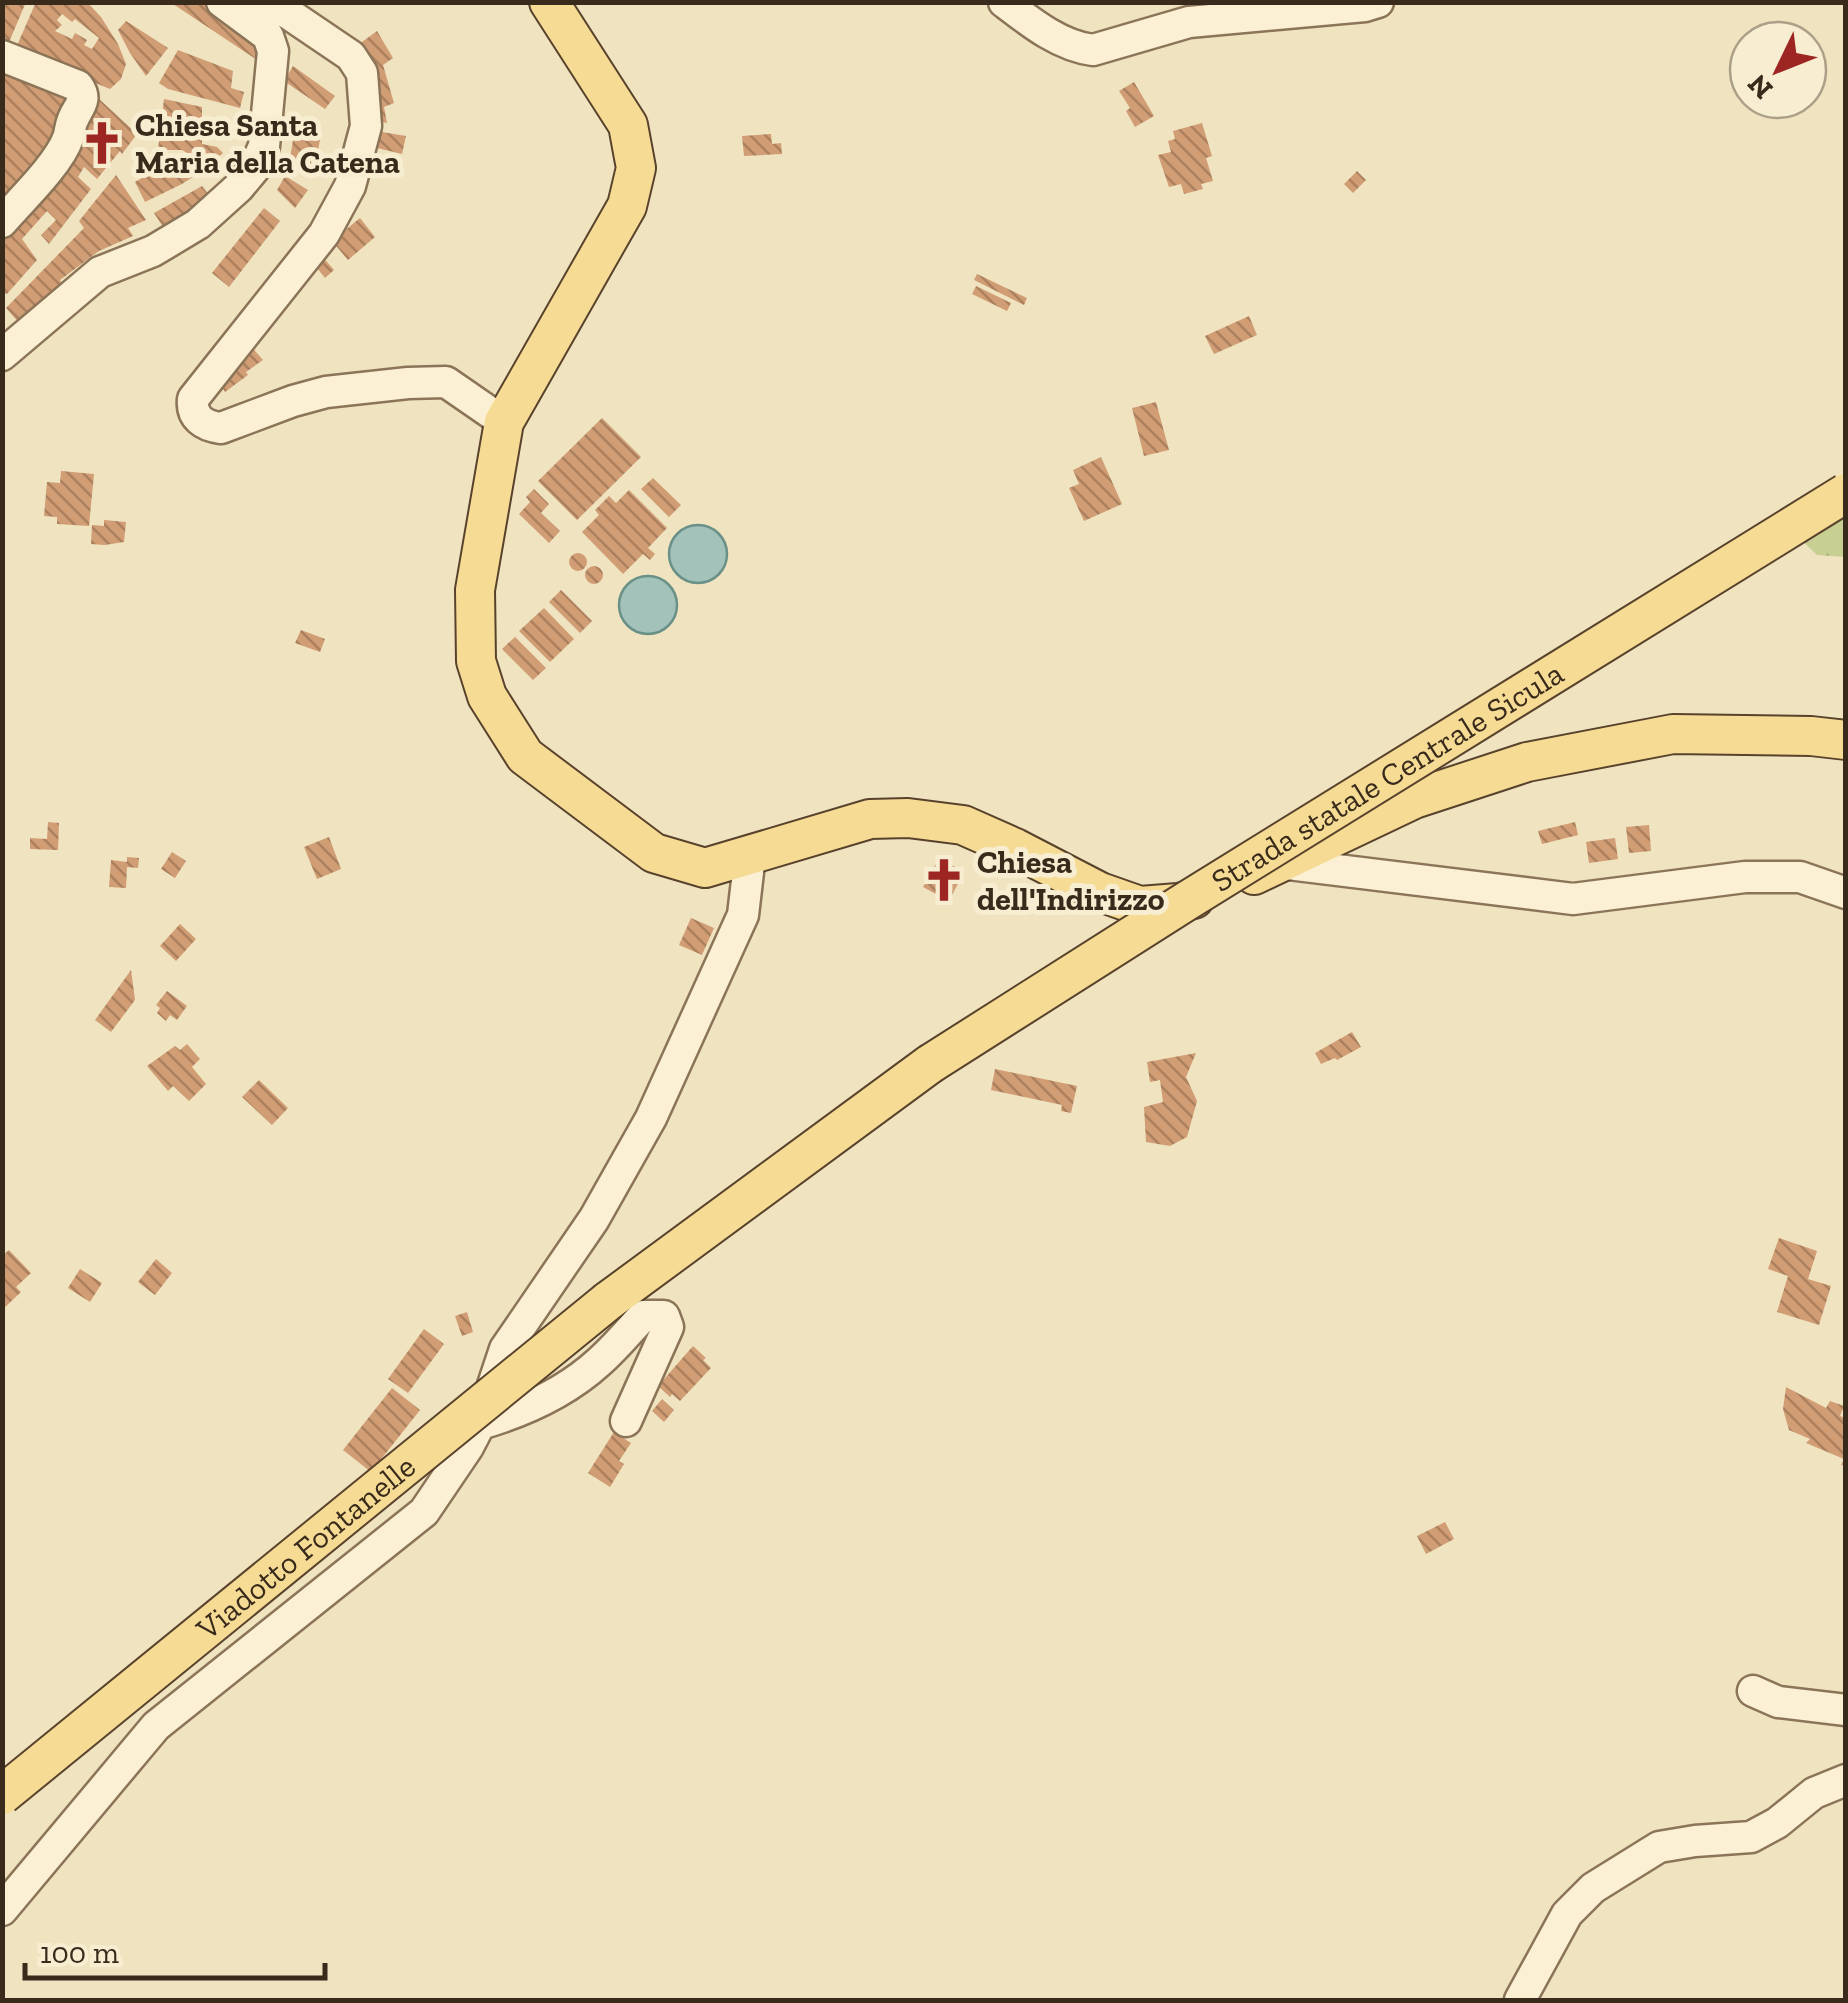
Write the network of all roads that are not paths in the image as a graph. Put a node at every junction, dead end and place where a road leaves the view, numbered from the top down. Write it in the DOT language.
graph roads {
  1 [pos="222,2"];
  2 [pos="256,2"];
  3 [pos="550,2"];
  4 [pos="1004,2"];
  5 [pos="1378,2"];
  6 [pos="3,59"];
  7 [pos="2,222"];
  8 [pos="2,355"];
  9 [pos="504,422"];
  10 [pos="1846,494"];
  11 [pos="1846,740"];
  12 [pos="750,855"];
  13 [pos="1280,862"];
  14 [pos="1846,892"];
  15 [pos="608,1301"];
  16 [pos="626,1421"];
  17 [pos="480,1424"];
  18 [pos="1752,1691"];
  19 [pos="1846,1710"];
  20 [pos="1846,1780"];
  21 [pos="2,1795"];
  22 [pos="2,1910"];
  23 [pos="1520,2000"];
  1 -- 8 [label="street"];
  2 -- 9 [label="street"];
  3 -- 9 [label="main road"];
  4 -- 5 [label="street"];
  6 -- 7 [label="street"];
  9 -- 12 [label="main road"];
  10 -- 15 [label="main road, Strada statale Centrale Sicula, bridge"];
  11 -- 13 [label="main road"];
  12 -- 13 [label="main road"];
  12 -- 17 [label="street"];
  13 -- 14 [label="street"];
  15 -- 21 [label="main road, Viadotto Fontanelle, bridge"];
  16 -- 17 [label="street"];
  17 -- 22 [label="street"];
  18 -- 19 [label="street"];
  20 -- 23 [label="street"];
}
